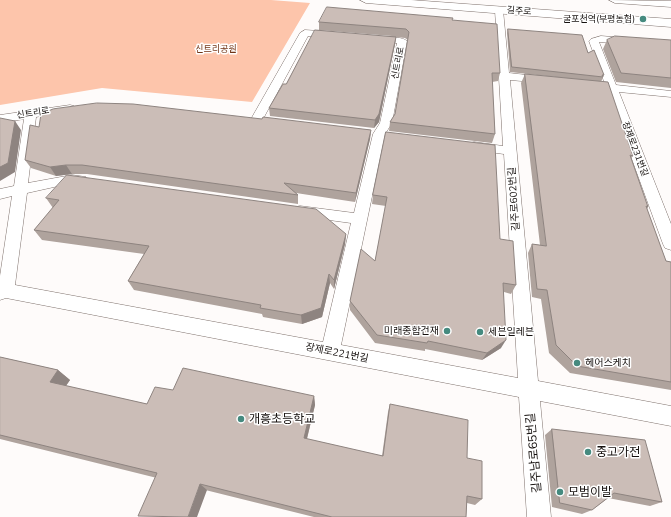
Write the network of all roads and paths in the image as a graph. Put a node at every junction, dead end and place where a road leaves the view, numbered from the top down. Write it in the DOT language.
graph roads {
  1 [pos="366,0"];
  2 [pos="473,0"];
  3 [pos="614,0"];
  4 [pos="671,4"];
  5 [pos="500,10"];
  6 [pos="671,14"];
  7 [pos="671,23"];
  8 [pos="342,36"];
  9 [pos="365,38"];
  10 [pos="671,45"];
  11 [pos="504,76"];
  12 [pos="558,82"];
  13 [pos="597,86"];
  14 [pos="612,88"];
  15 [pos="671,94"];
  16 [pos="85,106"];
  17 [pos="31,113"];
  18 [pos="242,117"];
  19 [pos="0,119"];
  20 [pos="257,119"];
  21 [pos="273,121"];
  22 [pos="364,132"];
  23 [pos="379,134"];
  24 [pos="394,136"];
  25 [pos="464,145"];
  26 [pos="510,150"];
  27 [pos="94,181"];
  28 [pos="20,190"];
  29 [pos="0,194"];
  30 [pos="289,209"];
  31 [pos="665,211"];
  32 [pos="360,219"];
  33 [pos="671,244"];
  34 [pos="1,291"];
  35 [pos="330,352"];
  36 [pos="529,389"];
  37 [pos="671,416"];
  38 [pos="539,517"];
  1 -- 5 [label="main road, 길주로"];
  2 -- 6 [label="main road, 길주로"];
  3 -- 4 [label="main road"];
  5 -- 7 [label="main road, 길주로"];
  5 -- 11 [label="lane, 길주로602번길"];
  8 -- 20 [label="lane"];
  9 -- 23 [label="lane, 신트리로"];
  10 -- 14 [label="lane, 장제로231번길"];
  11 -- 12 [label="lane"];
  11 -- 26 [label="lane, 길주로602번길"];
  13 -- 14 [label="lane"];
  14 -- 15 [label="lane"];
  14 -- 31 [label="lane, 장제로231번길"];
  16 -- 17 [label="lane, 신트리로"];
  17 -- 19 [label="lane, 신트리로"];
  17 -- 28 [label="lane"];
  18 -- 20 [label="lane"];
  20 -- 21 [label="lane"];
  22 -- 23 [label="lane"];
  23 -- 24 [label="lane"];
  23 -- 32 [label="lane, 신트리로"];
  25 -- 26 [label="lane"];
  26 -- 36 [label="lane, 길주로602번길"];
  27 -- 28 [label="lane"];
  28 -- 29 [label="lane"];
  28 -- 34 [label="lane"];
  30 -- 32 [label="lane"];
  31 -- 33 [label="lane"];
  32 -- 35 [label="lane, 신트리로"];
  34 -- 35 [label="lane, 장제로221번길"];
  35 -- 36 [label="lane, 장제로221번길"];
  36 -- 37 [label="lane, 장제로221번길"];
  36 -- 38 [label="lane, 길주남로65번길"];
}
